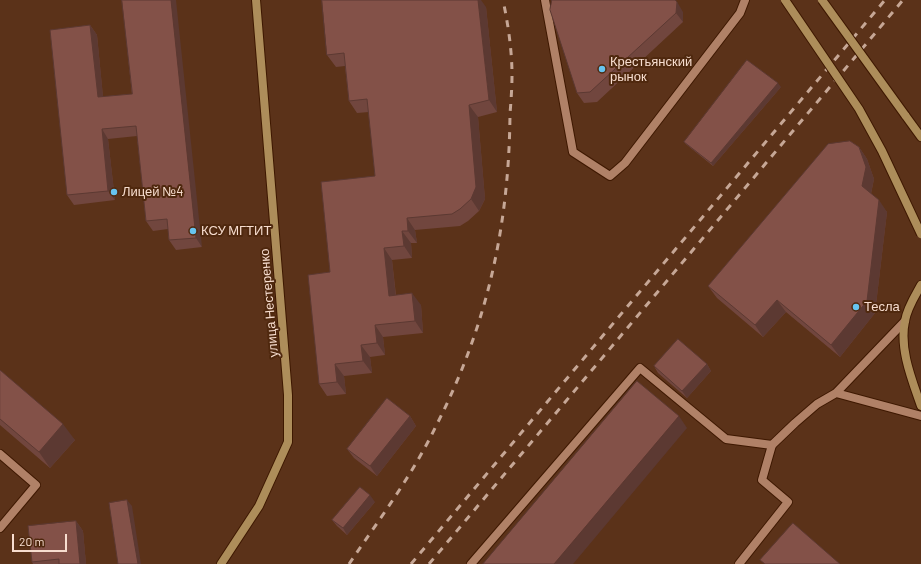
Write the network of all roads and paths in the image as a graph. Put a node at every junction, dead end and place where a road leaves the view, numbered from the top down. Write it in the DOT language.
graph roads {
  1 [pos="256,0"];
  2 [pos="545,0"];
  3 [pos="745,0"];
  4 [pos="785,0"];
  5 [pos="822,0"];
  6 [pos="921,137"];
  7 [pos="921,234"];
  8 [pos="921,285"];
  9 [pos="905,321"];
  10 [pos="836,393"];
  11 [pos="921,406"];
  12 [pos="921,416"];
  13 [pos="772,445"];
  14 [pos="0,454"];
  15 [pos="0,528"];
  16 [pos="221,564"];
  17 [pos="471,564"];
  18 [pos="739,564"];
  1 -- 16 [label="street, улица Нестеренко"];
  2 -- 3 [label="street"];
  4 -- 7 [label="street, bridge"];
  5 -- 6 [label="street, bridge"];
  8 -- 9 [label="street"];
  9 -- 10 [label="street"];
  9 -- 11 [label="street"];
  10 -- 12 [label="street"];
  10 -- 13 [label="street"];
  13 -- 17 [label="street"];
  13 -- 18 [label="street"];
  14 -- 15 [label="street"];
}
